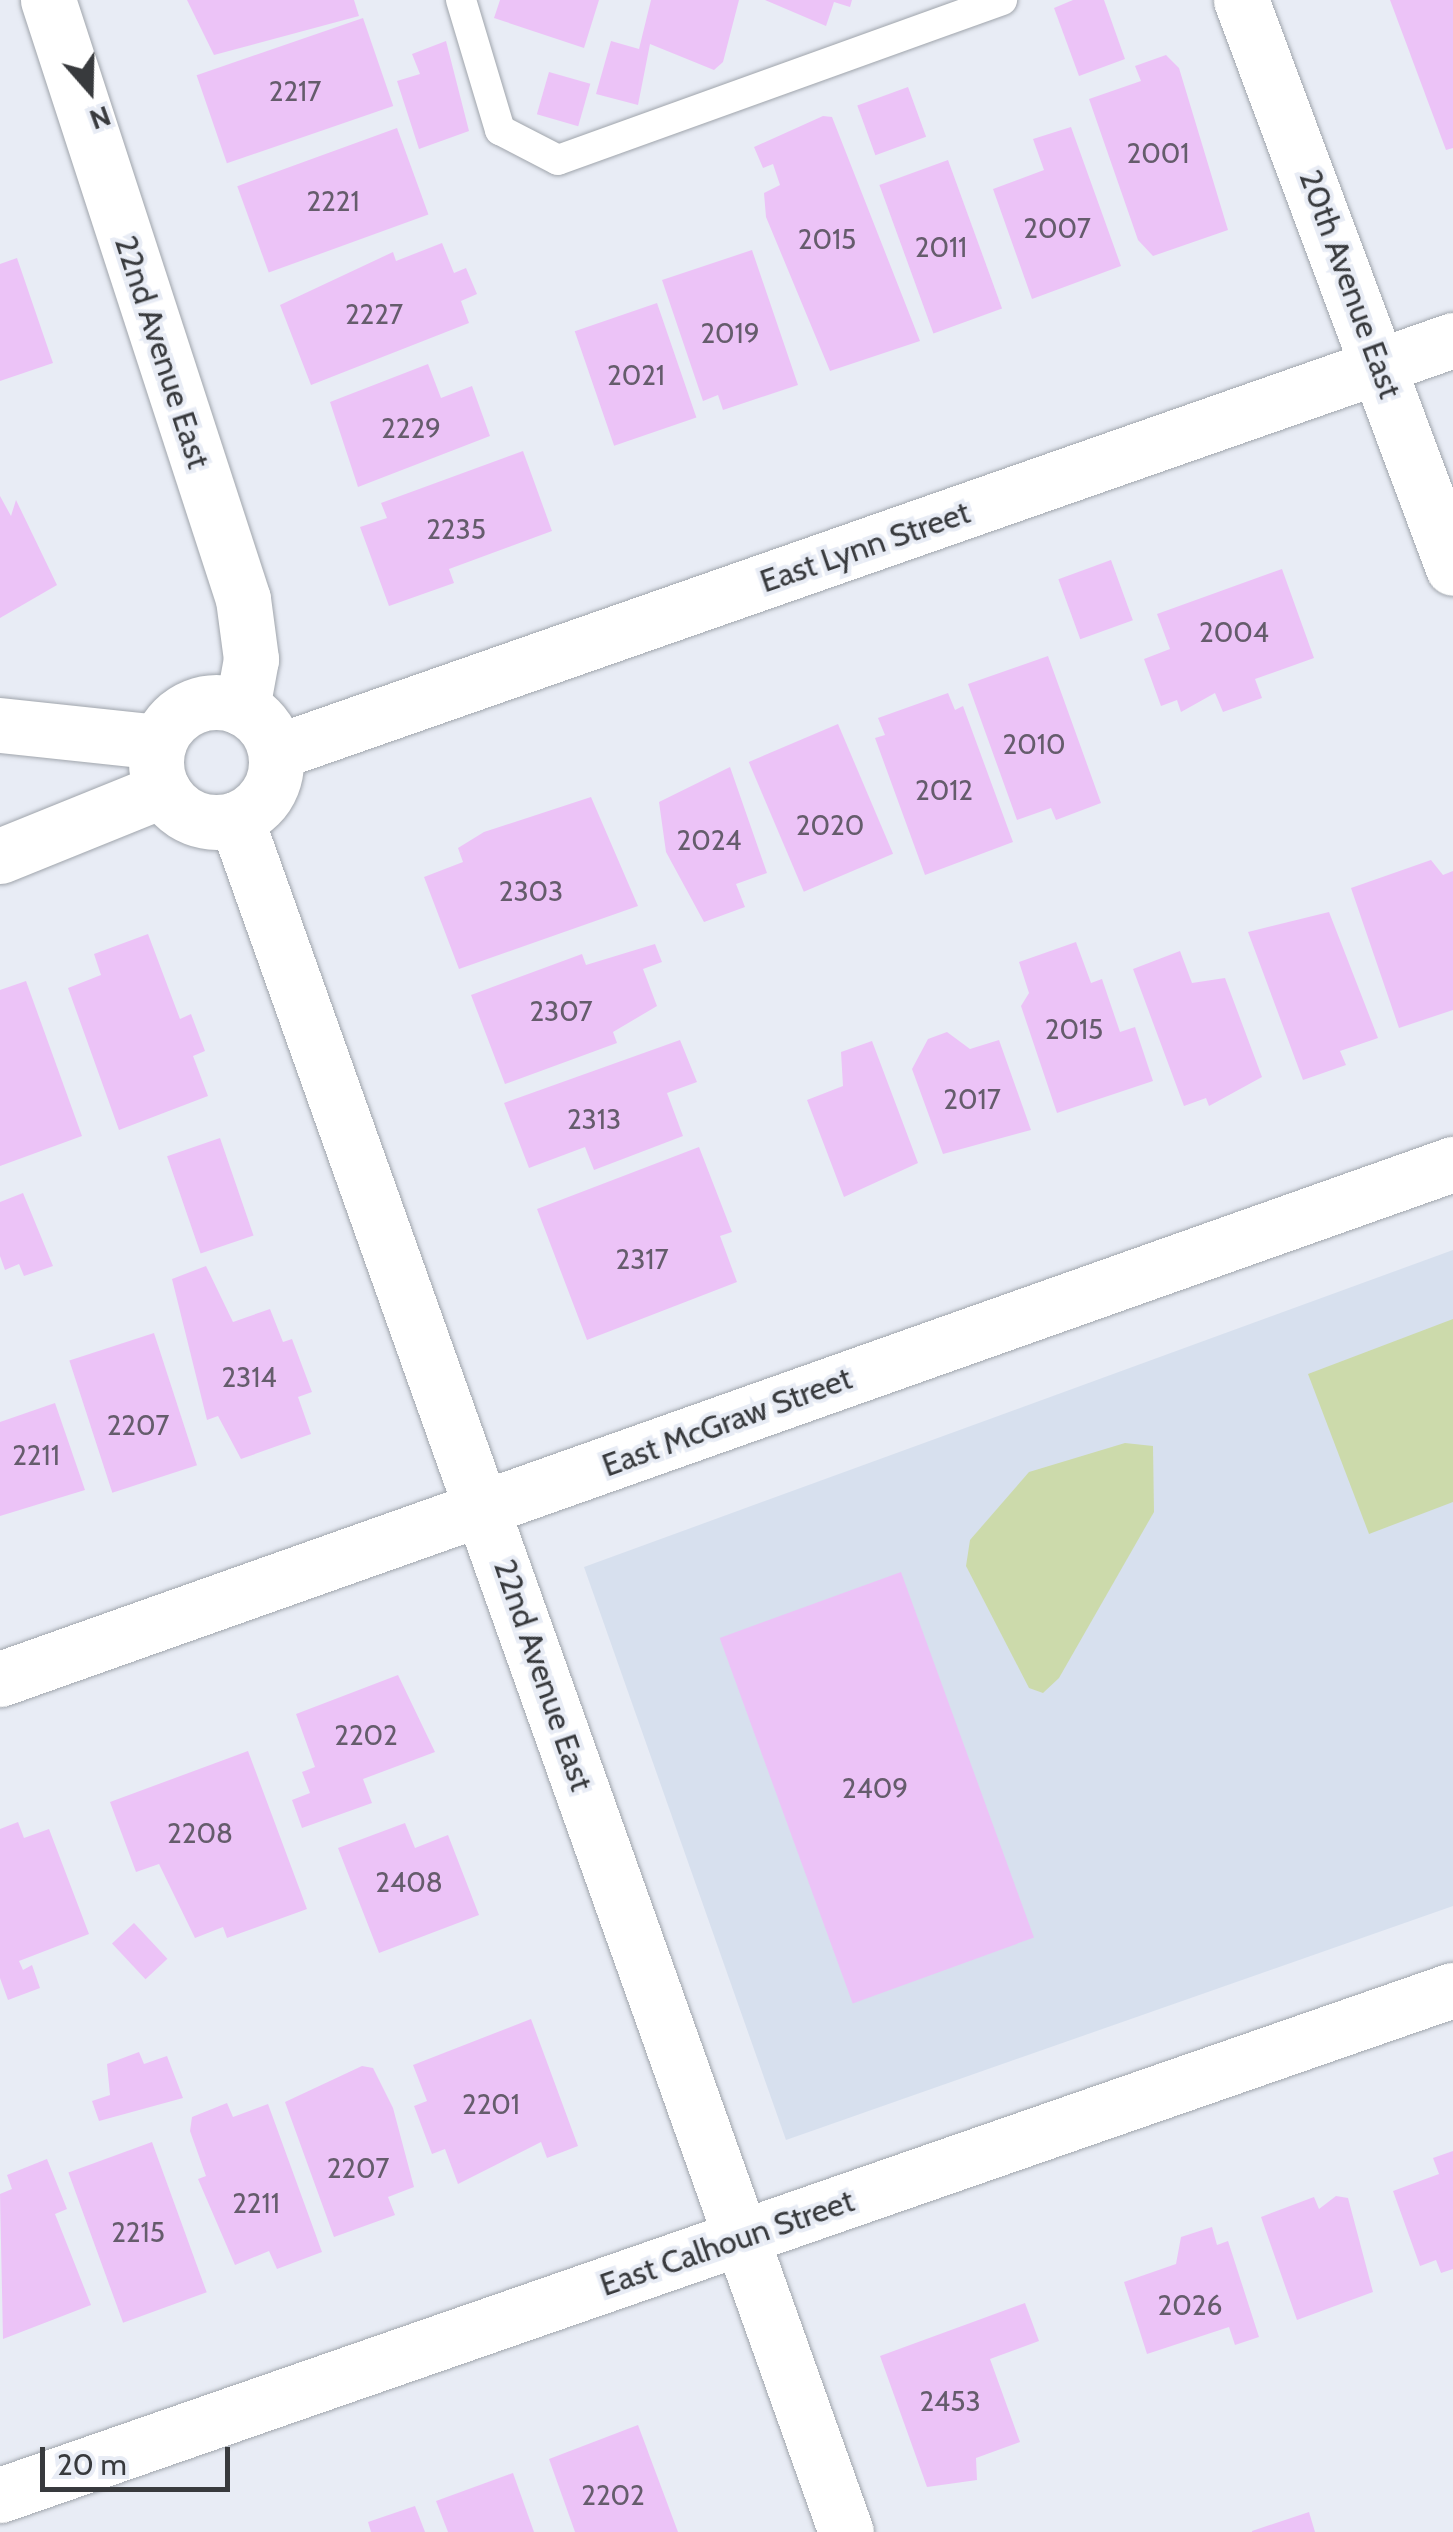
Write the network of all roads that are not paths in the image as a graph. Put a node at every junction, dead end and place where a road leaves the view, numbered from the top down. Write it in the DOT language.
graph roads {
  1 [pos="48,0"];
  2 [pos="461,0"];
  3 [pos="1002,0"];
  4 [pos="1242,0"];
  5 [pos="1453,340"];
  6 [pos="1379,366"];
  7 [pos="1453,568"];
  8 [pos="242,708"];
  9 [pos="0,725"];
  10 [pos="276,752"];
  11 [pos="161,766"];
  12 [pos="236,819"];
  13 [pos="0,856"];
  14 [pos="1453,1164"];
  15 [pos="486,1508"];
  16 [pos="0,1679"];
  17 [pos="1453,1990"];
  18 [pos="740,2238"];
  19 [pos="0,2495"];
  20 [pos="846,2532"];
  1 -- 8 [label="street, 22nd Avenue East"];
  2 -- 3 [label="lane"];
  4 -- 6 [label="street, 20th Avenue East"];
  5 -- 6 [label="street, East Lynn Street"];
  6 -- 7 [label="street, 20th Avenue East"];
  6 -- 10 [label="street, East Lynn Street"];
  8 -- 10 [label="street"];
  8 -- 11 [label="street"];
  9 -- 11 [label="street"];
  10 -- 12 [label="street"];
  11 -- 12 [label="street"];
  11 -- 13 [label="street"];
  12 -- 15 [label="street, 22nd Avenue East"];
  14 -- 15 [label="street, East McGraw Street"];
  15 -- 16 [label="street, East McGraw Street"];
  15 -- 18 [label="street, 22nd Avenue East"];
  17 -- 18 [label="street, East Calhoun Street"];
  18 -- 19 [label="street, East Calhoun Street"];
  18 -- 20 [label="street, 22nd Avenue East"];
}
